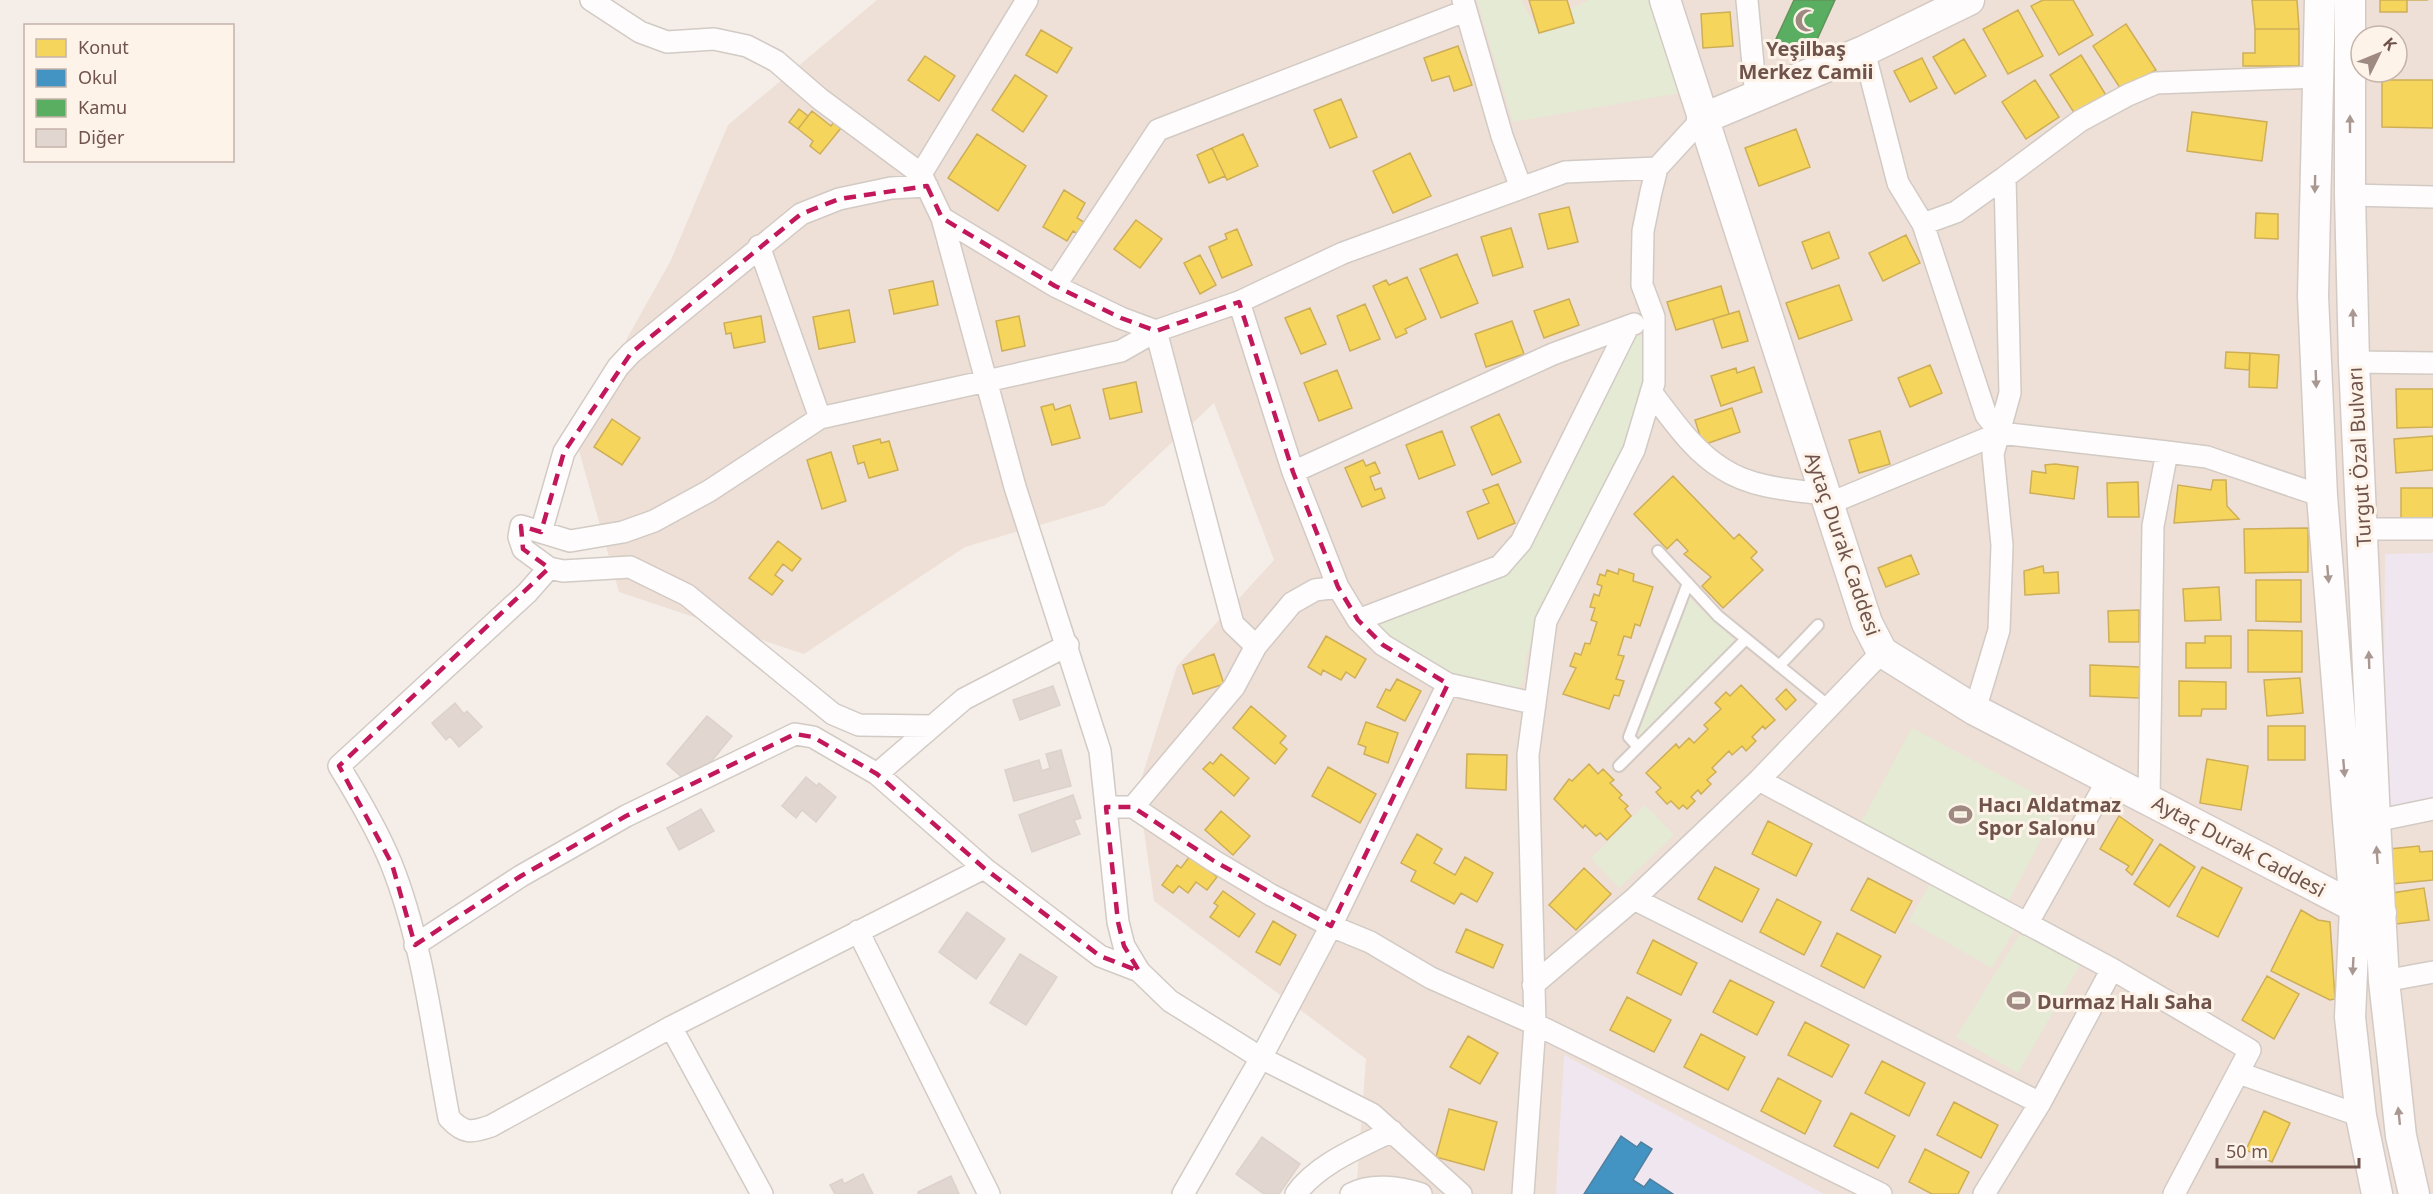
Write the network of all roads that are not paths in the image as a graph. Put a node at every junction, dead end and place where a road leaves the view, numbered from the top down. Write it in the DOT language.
graph roads {
  1 [pos="591,0"];
  2 [pos="1027,0"];
  3 [pos="1665,0"];
  4 [pos="1747,0"];
  5 [pos="1969,0"];
  6 [pos="2320,0"];
  7 [pos="2350,0"];
  8 [pos="1464,5"];
  9 [pos="1864,51"];
  10 [pos="2318,77"];
  11 [pos="1756,97"];
  12 [pos="1702,119"];
  13 [pos="1657,168"];
  14 [pos="2005,177"];
  15 [pos="924,180"];
  16 [pos="1521,188"];
  17 [pos="2350,195"];
  18 [pos="2433,197"];
  19 [pos="942,218"];
  20 [pos="1923,224"];
  21 [pos="759,246"];
  22 [pos="1055,286"];
  23 [pos="1239,302"];
  24 [pos="1654,317"];
  25 [pos="1628,327"];
  26 [pos="1156,331"];
  27 [pos="2354,362"];
  28 [pos="2433,363"];
  29 [pos="985,382"];
  30 [pos="1651,392"];
  31 [pos="820,418"];
  32 [pos="2000,432"];
  33 [pos="2167,452"];
  34 [pos="1293,472"];
  35 [pos="2322,496"];
  36 [pos="1826,499"];
  37 [pos="2363,529"];
  38 [pos="2433,529"];
  39 [pos="541,532"];
  40 [pos="1658,550"];
  41 [pos="549,568"];
  42 [pos="1688,583"];
  43 [pos="1338,587"];
  44 [pos="1358,620"];
  45 [pos="1818,625"];
  46 [pos="1746,639"];
  47 [pos="1068,645"];
  48 [pos="1256,646"];
  49 [pos="1882,652"];
  50 [pos="1779,666"];
  51 [pos="1448,684"];
  52 [pos="1533,703"];
  53 [pos="1830,707"];
  54 [pos="1974,710"];
  55 [pos="931,726"];
  56 [pos="1638,747"];
  57 [pos="1619,766"];
  58 [pos="877,774"];
  59 [pos="2109,778"];
  60 [pos="1759,780"];
  61 [pos="2149,799"];
  62 [pos="1106,807"];
  63 [pos="1133,807"];
  64 [pos="2433,809"];
  65 [pos="2375,821"];
  66 [pos="984,868"];
  67 [pos="1634,899"];
  68 [pos="2368,910"];
  69 [pos="2028,924"];
  70 [pos="1331,926"];
  71 [pos="858,931"];
  72 [pos="415,945"];
  73 [pos="2112,969"];
  74 [pos="1139,971"];
  75 [pos="2433,972"];
  76 [pos="2384,981"];
  77 [pos="1533,985"];
  78 [pos="1536,1024"];
  79 [pos="671,1027"];
  80 [pos="1262,1058"];
  81 [pos="2239,1073"];
  82 [pos="2040,1103"];
  83 [pos="2361,1116"];
  84 [pos="1392,1131"];
  85 [pos="762,1194"];
  86 [pos="989,1194"];
  87 [pos="1183,1194"];
  88 [pos="1296,1194"];
  89 [pos="1351,1194"];
  90 [pos="1420,1194"];
  91 [pos="1461,1194"];
  92 [pos="1523,1194"];
  93 [pos="1881,1194"];
  94 [pos="1984,1194"];
  95 [pos="2174,1194"];
  96 [pos="2377,1194"];
  97 [pos="2414,1194"];
  1 -- 15 [label="street"];
  2 -- 15 [label="street"];
  3 -- 12 [label="main road, Aytaç Durak Caddesi"];
  4 -- 11 [label="street"];
  5 -- 9 [label="main road"];
  6 -- 10 [label="main road, Turgut Özal Bulvarı"];
  17 -- 7 [label="main road, Turgut Özal Bulvarı, one-way"];
  8 -- 16 [label="street"];
  8 -- 22 [label="street"];
  9 -- 11 [label="main road"];
  9 -- 20 [label="street"];
  10 -- 14 [label="street"];
  10 -- 35 [label="main road, Turgut Özal Bulvarı, one-way"];
  11 -- 12 [label="main road"];
  12 -- 13 [label="street"];
  12 -- 36 [label="main road, Aytaç Durak Caddesi"];
  13 -- 16 [label="street"];
  13 -- 24 [label="street"];
  14 -- 20 [label="street"];
  14 -- 32 [label="street"];
  15 -- 19 [label="street"];
  15 -- 21 [label="street"];
  16 -- 23 [label="street"];
  17 -- 18 [label="street"];
  27 -- 17 [label="main road, Turgut Özal Bulvarı, one-way"];
  19 -- 22 [label="street"];
  19 -- 29 [label="street"];
  20 -- 32 [label="street"];
  21 -- 31 [label="street"];
  21 -- 39 [label="street"];
  22 -- 26 [label="street"];
  23 -- 26 [label="street"];
  23 -- 34 [label="street"];
  24 -- 25 [label="street"];
  24 -- 30 [label="street"];
  25 -- 34 [label="street"];
  25 -- 44 [label="street"];
  26 -- 29 [label="street"];
  26 -- 48 [label="street"];
  27 -- 28 [label="street"];
  27 -- 37 [label="main road, Turgut Özal Bulvarı"];
  29 -- 31 [label="street"];
  29 -- 47 [label="street"];
  30 -- 36 [label="street"];
  30 -- 52 [label="street"];
  31 -- 39 [label="street"];
  32 -- 33 [label="street"];
  32 -- 36 [label="street"];
  32 -- 54 [label="street"];
  33 -- 35 [label="street"];
  33 -- 61 [label="street"];
  34 -- 43 [label="street"];
  35 -- 68 [label="main road, Turgut Özal Bulvarı, one-way"];
  36 -- 49 [label="main road, Aytaç Durak Caddesi"];
  37 -- 38 [label="street"];
  65 -- 37 [label="main road, Turgut Özal Bulvarı, one-way"];
  39 -- 41 [label="street"];
  40 -- 42 [label="lane"];
  41 -- 55 [label="street"];
  41 -- 72 [label="street"];
  42 -- 46 [label="lane"];
  42 -- 56 [label="lane"];
  43 -- 44 [label="street"];
  43 -- 48 [label="street"];
  44 -- 51 [label="street"];
  45 -- 50 [label="lane"];
  46 -- 50 [label="lane"];
  46 -- 56 [label="lane"];
  47 -- 55 [label="street"];
  47 -- 62 [label="street"];
  48 -- 63 [label="street"];
  49 -- 53 [label="street"];
  49 -- 54 [label="main road, Aytaç Durak Caddesi"];
  50 -- 53 [label="lane"];
  51 -- 52 [label="street"];
  51 -- 70 [label="street"];
  52 -- 77 [label="street"];
  53 -- 60 [label="street"];
  54 -- 59 [label="main road, Aytaç Durak Caddesi"];
  55 -- 58 [label="street"];
  56 -- 57 [label="lane"];
  58 -- 66 [label="street"];
  58 -- 72 [label="street"];
  59 -- 61 [label="main road, Aytaç Durak Caddesi"];
  59 -- 69 [label="street"];
  60 -- 67 [label="street"];
  60 -- 69 [label="street"];
  61 -- 68 [label="main road, Aytaç Durak Caddesi"];
  62 -- 63 [label="street"];
  62 -- 74 [label="street"];
  63 -- 70 [label="street"];
  64 -- 65 [label="street"];
  68 -- 65 [label="main road, Turgut Özal Bulvarı, one-way"];
  66 -- 71 [label="street"];
  66 -- 74 [label="street"];
  67 -- 77 [label="street"];
  67 -- 82 [label="street"];
  68 -- 76 [label="main road"];
  68 -- 83 [label="main road, one-way"];
  69 -- 73 [label="street"];
  70 -- 78 [label="street"];
  70 -- 80 [label="street"];
  71 -- 79 [label="street"];
  71 -- 86 [label="street"];
  72 -- 79 [label="street"];
  73 -- 81 [label="street"];
  73 -- 82 [label="street"];
  74 -- 80 [label="street"];
  75 -- 76 [label="street"];
  97 -- 76 [label="main road, one-way"];
  77 -- 78 [label="street"];
  78 -- 92 [label="street"];
  78 -- 93 [label="street"];
  79 -- 85 [label="street"];
  80 -- 84 [label="street"];
  80 -- 87 [label="street"];
  81 -- 83 [label="street"];
  81 -- 95 [label="street"];
  82 -- 94 [label="street"];
  83 -- 96 [label="main road"];
  84 -- 88 [label="street"];
  84 -- 91 [label="street"];
  89 -- 90 [label="street"];
}
